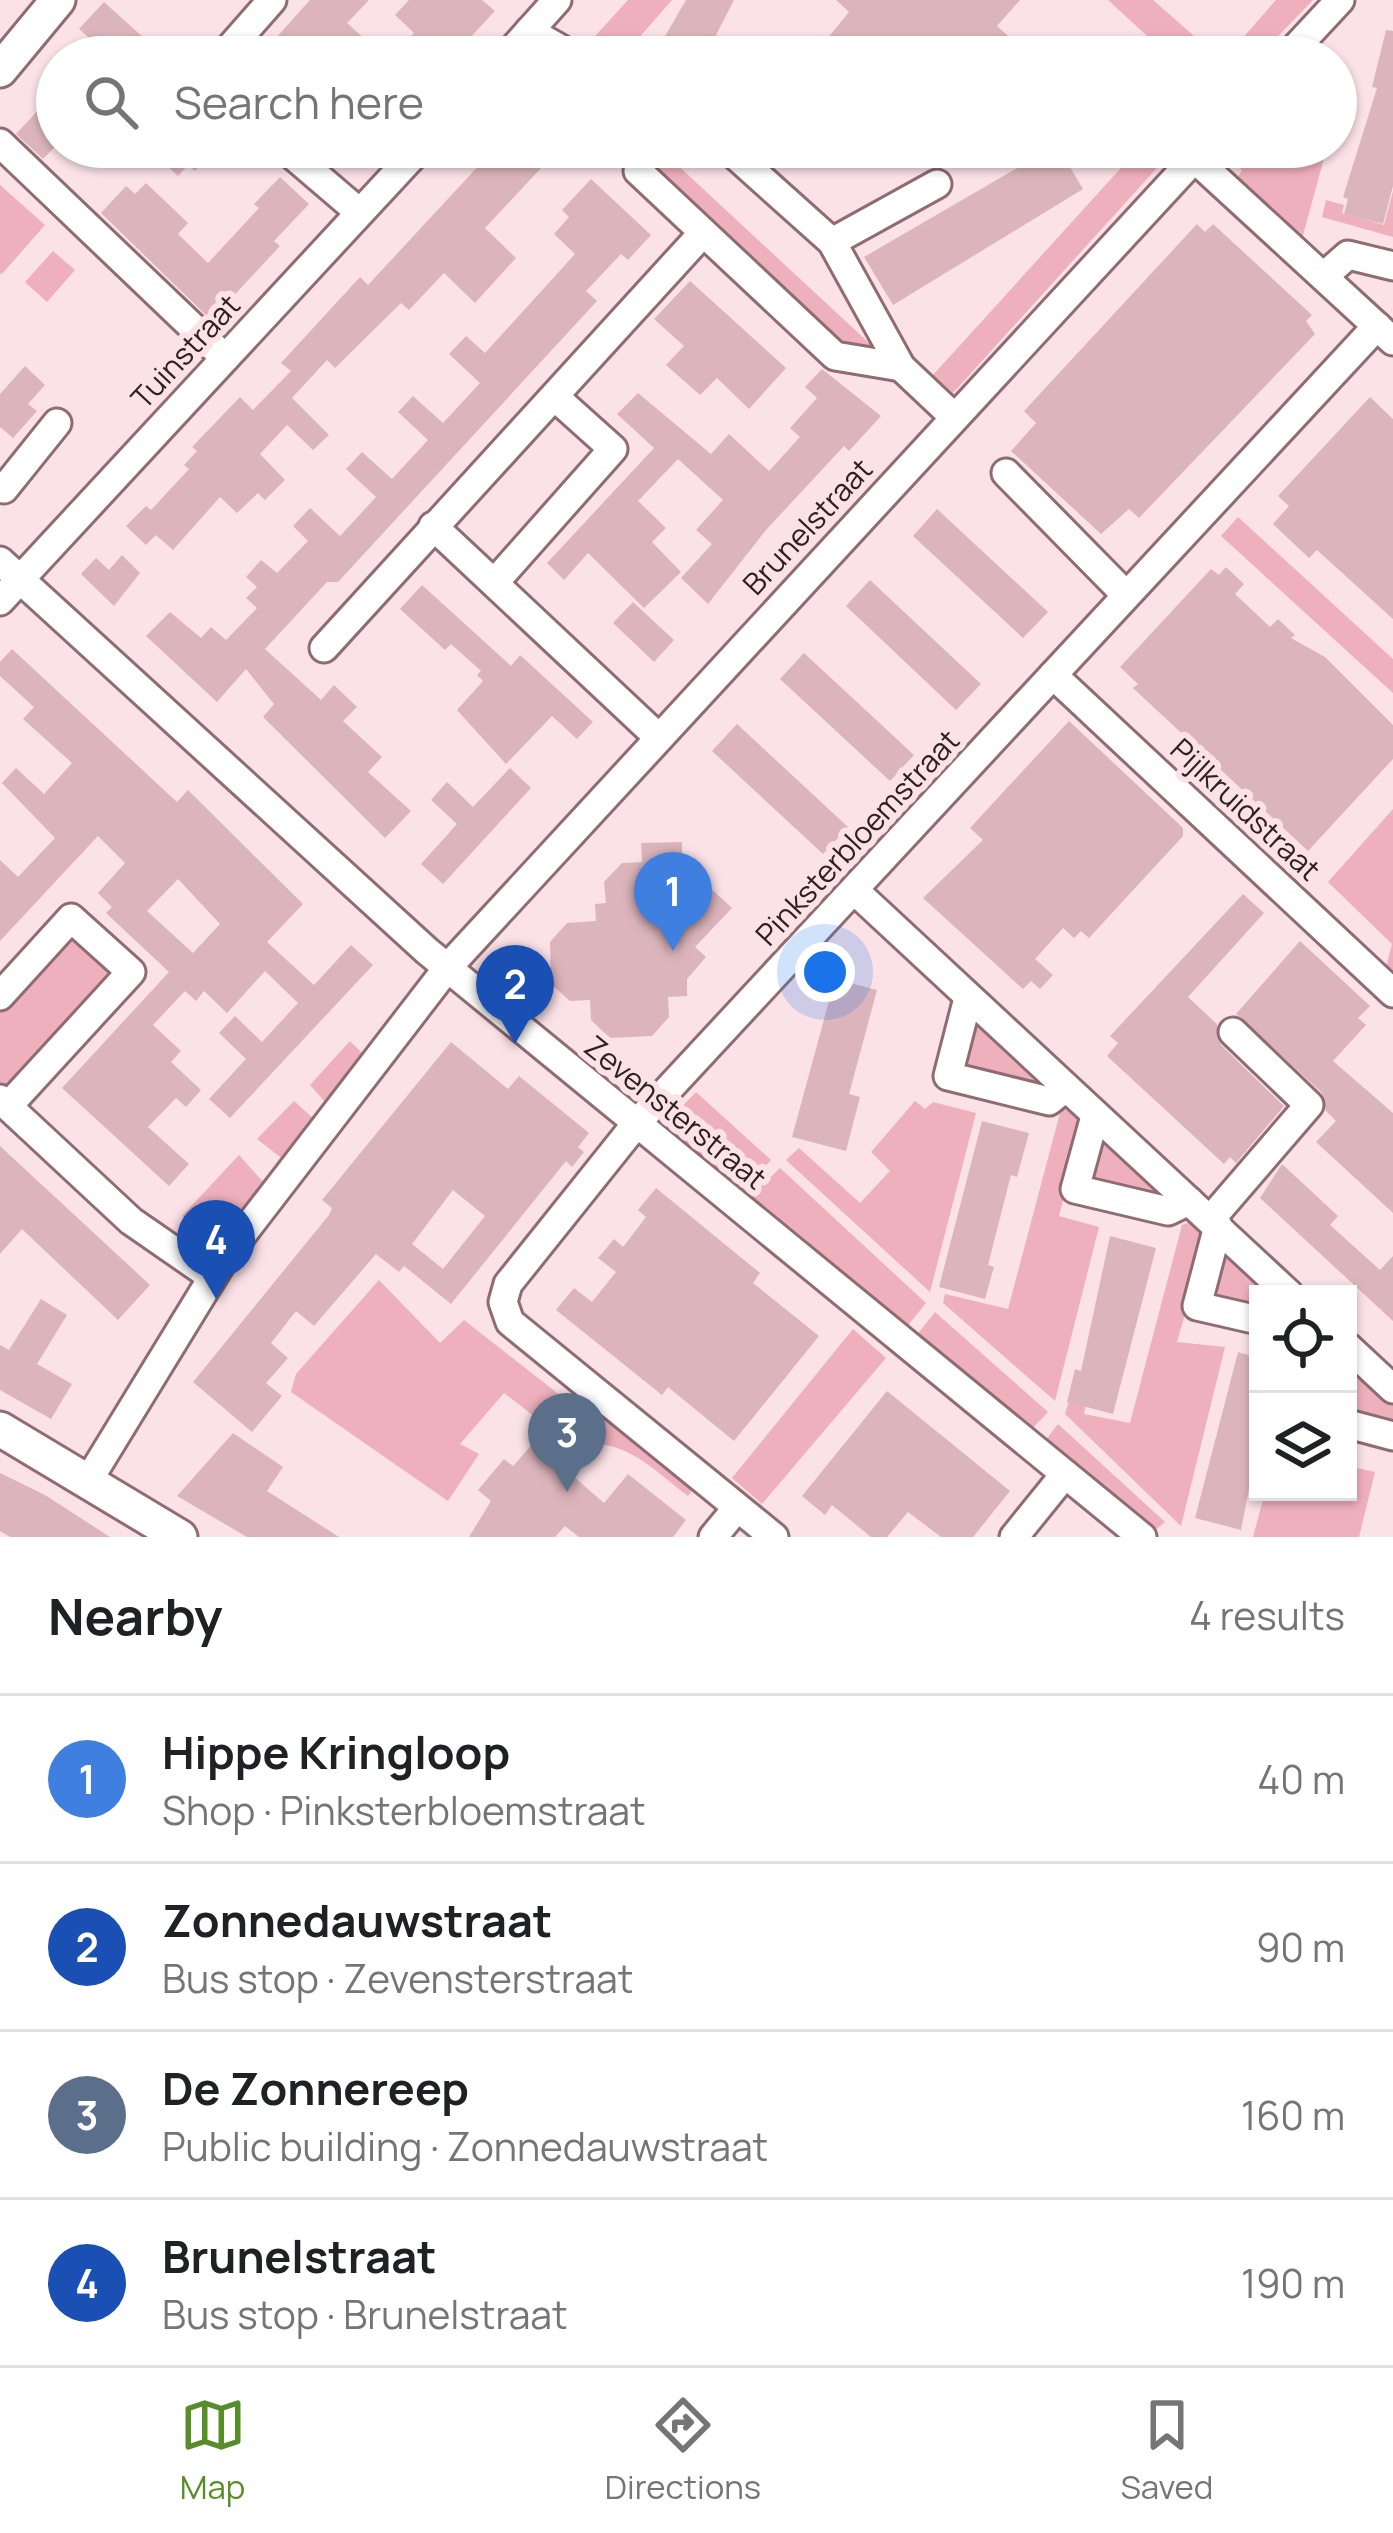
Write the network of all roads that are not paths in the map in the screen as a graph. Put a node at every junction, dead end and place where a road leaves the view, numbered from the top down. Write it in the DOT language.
graph roads {
  1 [pos="58,0"];
  2 [pos="272,0"];
  3 [pos="557,0"];
  4 [pos="1340,0"];
  5 [pos="530,31"];
  6 [pos="240,36"];
  7 [pos="525,36"];
  8 [pos="538,36"];
  9 [pos="1307,36"];
  10 [pos="0,70"];
  11 [pos="0,143"];
  12 [pos="308,168"];
  13 [pos="401,168"];
  14 [pos="749,168"];
  15 [pos="1186,168"];
  16 [pos="1215,168"];
  17 [pos="638,171"];
  18 [pos="937,184"];
  19 [pos="359,212"];
  20 [pos="702,233"];
  21 [pos="832,242"];
  22 [pos="1393,266"];
  23 [pos="1324,276"];
  24 [pos="1385,334"];
  25 [pos="225,358"];
  26 [pos="901,367"];
  27 [pos="555,397"];
  28 [pos="955,417"];
  29 [pos="57,423"];
  30 [pos="1006,473"];
  31 [pos="0,486"];
  32 [pos="434,526"];
  33 [pos="10,569"];
  34 [pos="495,582"];
  35 [pos="1125,594"];
  36 [pos="0,601"];
  37 [pos="324,648"];
  38 [pos="1053,675"];
  39 [pos="659,738"];
  40 [pos="854,890"];
  41 [pos="448,968"];
  42 [pos="1393,993"];
  43 [pos="0,996"];
  44 [pos="968,998"];
  45 [pos="1233,1032"];
  46 [pos="1064,1089"];
  47 [pos="4,1102"];
  48 [pos="1095,1116"];
  49 [pos="636,1124"];
  50 [pos="1206,1216"];
  51 [pos="212,1277"];
  52 [pos="1279,1285"];
  53 [pos="1249,1318"];
  54 [pos="1357,1355"];
  55 [pos="1393,1389"];
  56 [pos="1357,1426"];
  57 [pos="0,1429"];
  58 [pos="1393,1436"];
  59 [pos="1065,1474"];
  60 [pos="88,1481"];
  61 [pos="737,1508"];
  62 [pos="180,1537"];
  63 [pos="713,1537"];
  64 [pos="774,1537"];
  65 [pos="1014,1537"];
  66 [pos="1142,1537"];
  1 -- 10 [label="street"];
  2 -- 6 [label="street"];
  3 -- 5 [label="street"];
  4 -- 9 [label="street"];
  5 -- 7 [label="street"];
  5 -- 8 [label="street"];
  11 -- 25 [label="street"];
  12 -- 19 [label="street"];
  13 -- 19 [label="street, Tuinstraat"];
  14 -- 21 [label="street"];
  15 -- 28 [label="street, Brunelstraat"];
  16 -- 23 [label="street"];
  17 -- 20 [label="street"];
  18 -- 21 [label="street"];
  19 -- 25 [label="street, Tuinstraat"];
  20 -- 26 [label="street"];
  20 -- 27 [label="street"];
  21 -- 26 [label="street"];
  22 -- 23 [label="street"];
  23 -- 24 [label="street"];
  24 -- 35 [label="street, Pinksterbloemstraat"];
  25 -- 33 [label="street, Tuinstraat"];
  26 -- 28 [label="street"];
  27 -- 32 [label="street"];
  27 -- 34 [label="street"];
  28 -- 39 [label="street, Brunelstraat"];
  29 -- 31 [label="street"];
  30 -- 35 [label="street"];
  32 -- 34 [label="street"];
  32 -- 37 [label="street"];
  33 -- 36 [label="street, Tuinstraat"];
  33 -- 41 [label="street, Zevensterstraat"];
  34 -- 39 [label="street"];
  35 -- 38 [label="street, Pinksterbloemstraat"];
  38 -- 40 [label="street, Pinksterbloemstraat"];
  38 -- 42 [label="street, Pijlkruidstraat"];
  39 -- 41 [label="street, Brunelstraat"];
  40 -- 44 [label="street"];
  40 -- 49 [label="street, Pinksterbloemstraat"];
  41 -- 49 [label="street, Zevensterstraat"];
  41 -- 51 [label="street, Brunelstraat"];
  43 -- 47 [label="street"];
  44 -- 46 [label="street"];
  44 -- 46 [label="street"];
  45 -- 50 [label="street"];
  46 -- 48 [label="street"];
  47 -- 51 [label="street"];
  48 -- 50 [label="street"];
  48 -- 50 [label="street"];
  49 -- 59 [label="street, Zevensterstraat"];
  49 -- 61 [label="street, Pinksterbloemstraat"];
  50 -- 52 [label="street"];
  50 -- 53 [label="street"];
  51 -- 60 [label="street, Brunelstraat"];
  54 -- 55 [label="street"];
  56 -- 58 [label="street"];
  57 -- 60 [label="street"];
  59 -- 65 [label="street"];
  59 -- 66 [label="street, Zevensterstraat"];
  60 -- 62 [label="street"];
  61 -- 63 [label="street"];
  61 -- 64 [label="street"];
}
